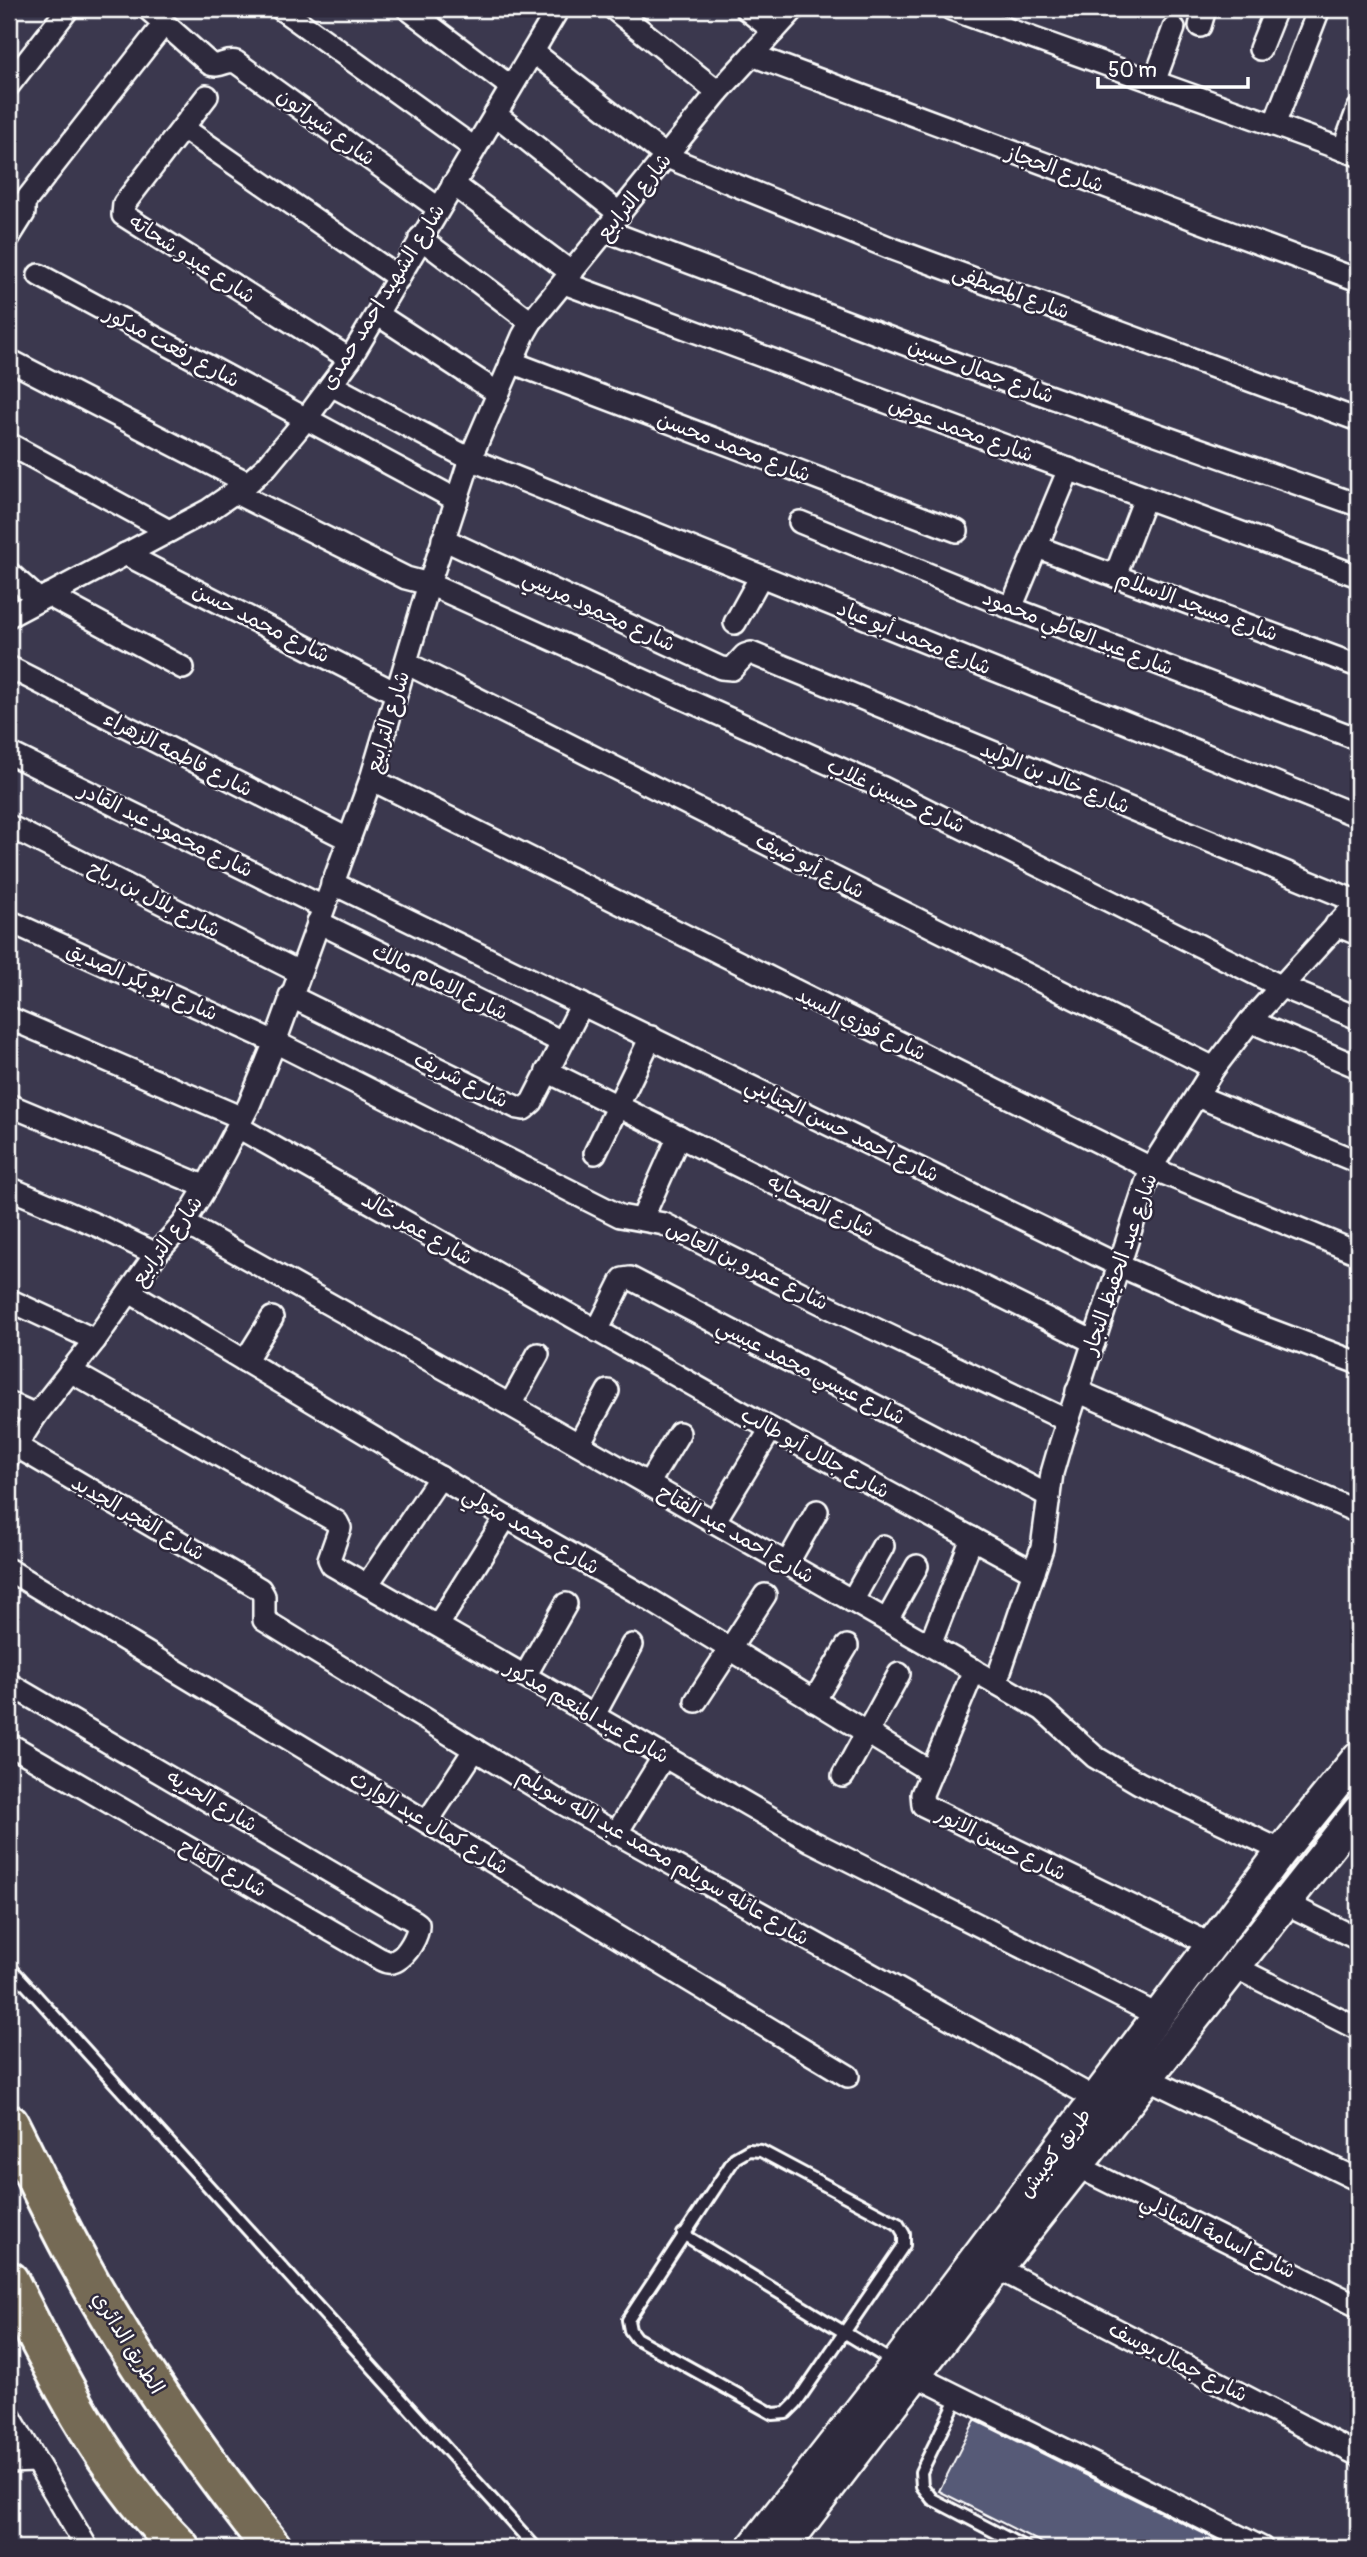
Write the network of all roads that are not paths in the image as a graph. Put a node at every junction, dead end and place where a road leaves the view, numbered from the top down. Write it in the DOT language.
graph roads {
  1 [pos="68,9"];
  2 [pos="148,9"];
  3 [pos="281,9"];
  4 [pos="408,9"];
  5 [pos="614,9"];
  6 [pos="746,9"];
  7 [pos="794,9"];
  8 [pos="951,9"];
  9 [pos="1276,9"];
  10 [pos="1319,9"];
  11 [pos="551,12"];
  12 [pos="164,24"];
  13 [pos="1174,28"];
  14 [pos="774,31"];
  15 [pos="1260,49"];
  16 [pos="533,52"];
  17 [pos="752,55"];
  18 [pos="1154,82"];
  19 [pos="9,85"];
  20 [pos="511,87"];
  21 [pos="718,92"];
  22 [pos="207,96"];
  23 [pos="1358,109"];
  24 [pos="495,114"];
  25 [pos="1274,125"];
  26 [pos="183,128"];
  27 [pos="474,148"];
  28 [pos="1350,152"];
  29 [pos="667,157"];
  30 [pos="453,184"];
  31 [pos="17,195"];
  32 [pos="438,208"];
  33 [pos="620,214"];
  34 [pos="607,231"];
  35 [pos="9,237"];
  36 [pos="420,238"];
  37 [pos="39,275"];
  38 [pos="399,278"];
  39 [pos="568,278"];
  40 [pos="1358,280"];
  41 [pos="377,314"];
  42 [pos="531,322"];
  43 [pos="350,359"];
  44 [pos="9,360"];
  45 [pos="511,362"];
  46 [pos="331,385"];
  47 [pos="498,393"];
  48 [pos="306,419"];
  49 [pos="1358,420"];
  50 [pos="9,444"];
  51 [pos="470,458"];
  52 [pos="1069,470"];
  53 [pos="241,488"];
  54 [pos="1145,498"];
  55 [pos="457,500"];
  56 [pos="1358,505"];
  57 [pos="800,522"];
  58 [pos="169,531"];
  59 [pos="957,531"];
  60 [pos="443,539"];
  61 [pos="1037,547"];
  62 [pos="125,554"];
  63 [pos="9,573"];
  64 [pos="761,576"];
  65 [pos="1115,576"];
  66 [pos="1358,576"];
  67 [pos="429,584"];
  68 [pos="44,598"];
  69 [pos="1011,608"];
  70 [pos="9,616"];
  71 [pos="735,623"];
  72 [pos="751,653"];
  73 [pos="406,663"];
  74 [pos="1358,666"];
  75 [pos="9,667"];
  76 [pos="183,668"];
  77 [pos="397,694"];
  78 [pos="1358,739"];
  79 [pos="9,753"];
  80 [pos="371,779"];
  81 [pos="1358,816"];
  82 [pos="9,826"];
  83 [pos="348,839"];
  84 [pos="332,883"];
  85 [pos="1358,902"];
  86 [pos="321,914"];
  87 [pos="9,921"];
  88 [pos="1336,925"];
  89 [pos="1358,934"];
  90 [pos="299,972"];
  91 [pos="1280,986"];
  92 [pos="290,996"];
  93 [pos="582,1004"];
  94 [pos="9,1018"];
  95 [pos="1358,1018"];
  96 [pos="1250,1021"];
  97 [pos="651,1037"];
  98 [pos="275,1042"];
  99 [pos="562,1042"];
  100 [pos="1358,1067"];
  101 [pos="1214,1068"];
  102 [pos="547,1071"];
  103 [pos="1196,1096"];
  104 [pos="9,1105"];
  105 [pos="618,1106"];
  106 [pos="240,1123"];
  107 [pos="679,1136"];
  108 [pos="595,1153"];
  109 [pos="1358,1162"];
  110 [pos="1151,1168"];
  111 [pos="206,1187"];
  112 [pos="9,1188"];
  113 [pos="642,1219"];
  114 [pos="184,1223"];
  115 [pos="1358,1253"];
  116 [pos="156,1254"];
  117 [pos="1120,1266"];
  118 [pos="130,1292"];
  119 [pos="9,1300"];
  120 [pos="272,1318"];
  121 [pos="597,1331"];
  122 [pos="95,1340"];
  123 [pos="1094,1342"];
  124 [pos="538,1354"];
  125 [pos="245,1361"];
  126 [pos="1358,1363"];
  127 [pos="71,1371"];
  128 [pos="608,1391"];
  129 [pos="1077,1391"];
  130 [pos="9,1404"];
  131 [pos="510,1405"];
  132 [pos="37,1415"];
  133 [pos="1068,1421"];
  134 [pos="771,1429"];
  135 [pos="679,1433"];
  136 [pos="579,1444"];
  137 [pos="12,1452"];
  138 [pos="440,1477"];
  139 [pos="648,1484"];
  140 [pos="1049,1496"];
  141 [pos="817,1511"];
  142 [pos="1358,1512"];
  143 [pos="506,1517"];
  144 [pos="714,1522"];
  145 [pos="972,1538"];
  146 [pos="883,1546"];
  147 [pos="787,1564"];
  148 [pos="917,1566"];
  149 [pos="9,1570"];
  150 [pos="1034,1572"];
  151 [pos="367,1585"];
  152 [pos="260,1589"];
  153 [pos="765,1595"];
  154 [pos="852,1601"];
  155 [pos="566,1604"];
  156 [pos="887,1620"];
  157 [pos="438,1625"];
  158 [pos="632,1645"];
  159 [pos="930,1645"];
  160 [pos="847,1646"];
  161 [pos="730,1649"];
  162 [pos="974,1670"];
  163 [pos="899,1674"];
  164 [pos="525,1676"];
  165 [pos="996,1683"];
  166 [pos="9,1684"];
  167 [pos="696,1701"];
  168 [pos="814,1701"];
  169 [pos="594,1715"];
  170 [pos="867,1733"];
  171 [pos="9,1744"];
  172 [pos="475,1749"];
  173 [pos="664,1756"];
  174 [pos="1358,1757"];
  175 [pos="931,1772"];
  176 [pos="844,1776"];
  177 [pos="1358,1811"];
  178 [pos="427,1822"];
  179 [pos="616,1834"];
  180 [pos="1282,1851"];
  181 [pos="1285,1903"];
  182 [pos="1232,1918"];
  183 [pos="414,1921"];
  184 [pos="1258,1937"];
  185 [pos="1358,1939"];
  186 [pos="1212,1945"];
  187 [pos="9,1966"];
  188 [pos="1234,1967"];
  189 [pos="1159,2016"];
  190 [pos="1358,2029"];
  191 [pos="848,2076"];
  192 [pos="1147,2078"];
  193 [pos="1096,2099"];
  194 [pos="9,2124"];
  195 [pos="1077,2166"];
  196 [pos="1358,2180"];
  197 [pos="684,2234"];
  198 [pos="997,2268"];
  199 [pos="9,2281"];
  200 [pos="1358,2306"];
  201 [pos="844,2332"];
  202 [pos="906,2370"];
  203 [pos="958,2397"];
  204 [pos="9,2415"];
  205 [pos="1358,2455"];
  206 [pos="34,2461"];
  207 [pos="9,2462"];
  208 [pos="87,2548"];
  209 [pos="180,2548"];
  210 [pos="272,2548"];
  211 [pos="536,2548"];
  212 [pos="752,2548"];
  213 [pos="783,2548"];
  214 [pos="1026,2548"];
  215 [pos="1262,2548"];
  1 -- 19 [label="street"];
  2 -- 12 [label="street"];
  3 -- 27 [label="street"];
  4 -- 20 [label="street"];
  5 -- 21 [label="street"];
  6 -- 14 [label="street"];
  7 -- 14 [label="street, شارع الترابيع"];
  8 -- 18 [label="street"];
  9 -- 15 [label="street"];
  10 -- 25 [label="street"];
  11 -- 16 [label="street, شارع الشهيد احمد حمدى"];
  12 -- 31 [label="street"];
  12 -- 32 [label="street, شارع شيراتون"];
  13 -- 18 [label="street"];
  14 -- 17 [label="street, شارع الترابيع"];
  16 -- 20 [label="street, شارع الشهيد احمد حمدى"];
  16 -- 29 [label="street, شارع المصطفى"];
  17 -- 21 [label="street, شارع الترابيع"];
  17 -- 40 [label="street, شارع الحجاز"];
  18 -- 25 [label="street"];
  20 -- 24 [label="street, شارع الشهيد احمد حمدى"];
  21 -- 29 [label="street, شارع الترابيع"];
  22 -- 26 [label="street, شارع عبدو شحاته"];
  23 -- 28 [label="street"];
  24 -- 27 [label="street, شارع الشهيد احمد حمدى"];
  24 -- 33 [label="street"];
  25 -- 28 [label="street"];
  26 -- 38 [label="street"];
  26 -- 43 [label="street, شارع عبدو شحاته"];
  27 -- 30 [label="street, شارع الشهيد احمد حمدى"];
  29 -- 33 [label="street, شارع الترابيع"];
  29 -- 49 [label="street, شارع المصطفى"];
  30 -- 32 [label="street, شارع الشهيد احمد حمدى"];
  30 -- 39 [label="street, شارع محمد عوض"];
  31 -- 35 [label="street"];
  32 -- 36 [label="street, شارع الشهيد احمد حمدى"];
  33 -- 34 [label="street, شارع الترابيع"];
  34 -- 39 [label="street, شارع الترابيع"];
  34 -- 56 [label="street, شارع جمال حسين"];
  36 -- 38 [label="street, شارع الشهيد احمد حمدى"];
  36 -- 42 [label="street"];
  37 -- 48 [label="street, شارع رفعت مدكور"];
  38 -- 41 [label="street, شارع الشهيد احمد حمدى"];
  39 -- 42 [label="street, شارع الترابيع"];
  39 -- 52 [label="street, شارع محمد عوض"];
  41 -- 43 [label="street, شارع الشهيد احمد حمدى"];
  41 -- 47 [label="street"];
  42 -- 45 [label="street, شارع الترابيع"];
  43 -- 46 [label="street, شارع الشهيد احمد حمدى"];
  44 -- 53 [label="street, شارع حسين غلاب"];
  45 -- 47 [label="street, شارع الترابيع"];
  45 -- 59 [label="street, شارع محمد محسن"];
  46 -- 48 [label="street, شارع الشهيد احمد حمدى"];
  46 -- 51 [label="street, شارع محمد أبو عياد"];
  47 -- 51 [label="street, شارع الترابيع"];
  48 -- 53 [label="street, شارع الشهيد احمد حمدى"];
  48 -- 55 [label="street, شارع رفعت مدكور"];
  50 -- 58 [label="street"];
  51 -- 55 [label="street, شارع الترابيع"];
  51 -- 64 [label="street, شارع محمد أبو عياد"];
  52 -- 54 [label="street, شارع محمد عوض"];
  52 -- 61 [label="street"];
  53 -- 58 [label="street, شارع الشهيد احمد حمدى"];
  53 -- 67 [label="street, شارع حسين غلاب"];
  54 -- 65 [label="street"];
  54 -- 66 [label="street, شارع محمد عوض"];
  55 -- 60 [label="street, شارع الترابيع"];
  57 -- 69 [label="street, شارع عبد العاطي محمود"];
  58 -- 62 [label="street, شارع الشهيد احمد حمدى"];
  60 -- 67 [label="street, شارع الترابيع"];
  60 -- 72 [label="street, شارع محمود مرسي"];
  61 -- 65 [label="street, شارع مسجد الاسلام"];
  61 -- 69 [label="street"];
  62 -- 68 [label="street, شارع الشهيد احمد حمدى"];
  62 -- 77 [label="street, شارع محمد حسن"];
  63 -- 68 [label="street"];
  64 -- 71 [label="street"];
  64 -- 81 [label="street, شارع محمد أبو عياد"];
  65 -- 74 [label="street, شارع مسجد الاسلام"];
  67 -- 73 [label="street, شارع الترابيع"];
  67 -- 91 [label="street, شارع حسين غلاب"];
  68 -- 70 [label="street, شارع الشهيد احمد حمدى"];
  68 -- 76 [label="street"];
  69 -- 78 [label="street, شارع عبد العاطي محمود"];
  72 -- 85 [label="street, شارع خالد بن الوليد"];
  73 -- 77 [label="street, شارع الترابيع"];
  73 -- 101 [label="street, شارع أبو ضيف"];
  75 -- 83 [label="street, شارع فاطمه الزهراء"];
  77 -- 80 [label="street, شارع الترابيع"];
  79 -- 86 [label="street, شارع محمود عبد القادر"];
  80 -- 83 [label="street, شارع الترابيع"];
  80 -- 110 [label="street, شارع فوزي السيد"];
  82 -- 90 [label="street, شارع بلال بن رباح"];
  83 -- 84 [label="street, شارع الترابيع"];
  84 -- 86 [label="street, شارع الترابيع"];
  84 -- 93 [label="street, شارع احمد حسن الجنايني"];
  85 -- 88 [label="street, شارع عبد الحفيظ النجار"];
  86 -- 90 [label="street, شارع الترابيع"];
  86 -- 99 [label="street, شارع الامام مالك"];
  87 -- 98 [label="street, شارع ابو بكر الصديق"];
  88 -- 89 [label="street"];
  88 -- 91 [label="street, شارع عبد الحفيظ النجار"];
  90 -- 92 [label="street, شارع الترابيع"];
  91 -- 95 [label="street, شارع حسين غلاب"];
  91 -- 96 [label="street, شارع عبد الحفيظ النجار"];
  92 -- 98 [label="street, شارع الترابيع"];
  92 -- 102 [label="street, شارع شريف"];
  93 -- 97 [label="street, شارع احمد حسن الجنايني"];
  93 -- 99 [label="street, شارع شريف"];
  94 -- 106 [label="street, شارع عمر خالد"];
  96 -- 100 [label="street"];
  96 -- 101 [label="street, شارع عبد الحفيظ النجار"];
  97 -- 105 [label="street"];
  97 -- 117 [label="street, شارع احمد حسن الجنايني"];
  98 -- 106 [label="street, شارع الترابيع"];
  98 -- 113 [label="street, شارع عمرو بن العاص"];
  99 -- 102 [label="street, شارع شريف"];
  101 -- 103 [label="street, شارع عبد الحفيظ النجار"];
  102 -- 105 [label="street, شارع الصحابه"];
  103 -- 109 [label="street"];
  103 -- 110 [label="street, شارع عبد الحفيظ النجار"];
  104 -- 111 [label="street"];
  105 -- 107 [label="street, شارع الصحابه"];
  105 -- 108 [label="street"];
  106 -- 111 [label="street, شارع الترابيع"];
  106 -- 121 [label="street, شارع عمر خالد"];
  107 -- 113 [label="street"];
  107 -- 123 [label="street, شارع الصحابه"];
  110 -- 115 [label="street, شارع فوزي السيد"];
  110 -- 117 [label="street, شارع عبد الحفيظ النجار"];
  111 -- 114 [label="street, شارع الترابيع"];
  112 -- 116 [label="street"];
  113 -- 133 [label="street, شارع عمرو بن العاص"];
  114 -- 116 [label="street, شارع الترابيع"];
  114 -- 131 [label="street, شارع احمد عبد الفتاح"];
  116 -- 118 [label="street, شارع الترابيع"];
  117 -- 123 [label="street, شارع عبد الحفيظ النجار"];
  117 -- 126 [label="street, شارع احمد حسن الجنايني"];
  118 -- 122 [label="street, شارع الترابيع"];
  118 -- 125 [label="street, شارع محمد متولي"];
  119 -- 122 [label="street"];
  120 -- 125 [label="street"];
  121 -- 134 [label="street, شارع جلال أبو طالب"];
  121 -- 140 [label="street, شارع عيسي محمد عيسي"];
  122 -- 127 [label="street, شارع الترابيع"];
  123 -- 129 [label="street, شارع عبد الحفيظ النجار"];
  124 -- 131 [label="street"];
  125 -- 138 [label="street, شارع محمد متولي"];
  127 -- 132 [label="street, شارع الترابيع"];
  127 -- 151 [label="street, شارع عبد المنعم مدكور"];
  128 -- 136 [label="street"];
  129 -- 133 [label="street, شارع عبد الحفيظ النجار"];
  129 -- 142 [label="street"];
  130 -- 132 [label="street"];
  131 -- 136 [label="street, شارع احمد عبد الفتاح"];
  132 -- 137 [label="street, شارع الترابيع"];
  133 -- 140 [label="street, شارع عبد الحفيظ النجار"];
  134 -- 144 [label="street"];
  134 -- 145 [label="street, شارع جلال أبو طالب"];
  135 -- 139 [label="street"];
  136 -- 139 [label="street, شارع احمد عبد الفتاح"];
  137 -- 152 [label="street, شارع الفجر الجديد"];
  138 -- 143 [label="street, شارع محمد متولي"];
  138 -- 151 [label="street"];
  139 -- 144 [label="street, شارع احمد عبد الفتاح"];
  140 -- 150 [label="street, شارع عبد الحفيظ النجار"];
  141 -- 147 [label="street"];
  143 -- 157 [label="street"];
  143 -- 161 [label="street, شارع محمد متولي"];
  144 -- 147 [label="street, شارع احمد عبد الفتاح"];
  145 -- 150 [label="street, شارع جلال أبو طالب"];
  145 -- 159 [label="street"];
  146 -- 154 [label="street"];
  147 -- 154 [label="street, شارع احمد عبد الفتاح"];
  148 -- 156 [label="street"];
  149 -- 178 [label="street, شارع كمال عبد الوارث"];
  150 -- 165 [label="street, شارع عبد الحفيظ النجار"];
  151 -- 157 [label="street, شارع عبد المنعم مدكور"];
  152 -- 172 [label="street, شارع عائله سويلم محمد عبد الله سويلم"];
  153 -- 161 [label="street"];
  154 -- 156 [label="street, شارع احمد عبد الفتاح"];
  155 -- 164 [label="street"];
  156 -- 159 [label="street, شارع احمد عبد الفتاح"];
  157 -- 164 [label="street, شارع عبد المنعم مدكور"];
  158 -- 169 [label="street"];
  159 -- 162 [label="street, شارع احمد عبد الفتاح"];
  160 -- 168 [label="street"];
  161 -- 167 [label="street"];
  161 -- 168 [label="street, شارع محمد متولي"];
  162 -- 165 [label="street, شارع احمد عبد الفتاح"];
  162 -- 175 [label="street, شارع حسن الانور"];
  163 -- 170 [label="street"];
  164 -- 169 [label="street, شارع عبد المنعم مدكور"];
  165 -- 180 [label="street, شارع احمد عبد الفتاح"];
  166 -- 183 [label="street, شارع الحريه"];
  168 -- 170 [label="street, شارع محمد متولي"];
  169 -- 173 [label="street, شارع عبد المنعم مدكور"];
  170 -- 175 [label="street, شارع محمد متولي"];
  170 -- 176 [label="street"];
  171 -- 183 [label="street, شارع الكفاح"];
  172 -- 178 [label="street"];
  172 -- 179 [label="street, شارع عائله سويلم محمد عبد الله سويلم"];
  173 -- 179 [label="street"];
  173 -- 189 [label="street, شارع عبد المنعم مدكور"];
  174 -- 180 [label="street, طريق كعبيش"];
  175 -- 186 [label="street, شارع حسن الانور"];
  177 -- 181 [label="street, طريق كعبيش"];
  178 -- 191 [label="street, شارع كمال عبد الوارث"];
  179 -- 193 [label="street, شارع عائله سويلم محمد عبد الله سويلم"];
  180 -- 182 [label="street, طريق كعبيش"];
  181 -- 184 [label="street, طريق كعبيش"];
  181 -- 185 [label="street"];
  182 -- 184 [label="street"];
  182 -- 186 [label="street, طريق كعبيش"];
  184 -- 188 [label="street, طريق كعبيش"];
  186 -- 189 [label="street, طريق كعبيش"];
  187 -- 211 [label="lane"];
  188 -- 190 [label="street"];
  188 -- 192 [label="street, طريق كعبيش"];
  189 -- 193 [label="street, طريق كعبيش"];
  192 -- 195 [label="street, طريق كعبيش"];
  192 -- 196 [label="street"];
  193 -- 202 [label="street, طريق كعبيش"];
  194 -- 210 [label="highway, الطريق الدائري"];
  195 -- 198 [label="street, طريق كعبيش"];
  195 -- 200 [label="street, شارع اسامة الشاذلي"];
  197 -- 201 [label="lane"];
  197 -- 201 [label="lane"];
  197 -- 201 [label="lane"];
  198 -- 202 [label="street, طريق كعبيش"];
  198 -- 205 [label="street, شارع جمال يوسف"];
  199 -- 209 [label="highway"];
  201 -- 202 [label="lane"];
  202 -- 203 [label="street"];
  202 -- 212 [label="street, طريق كعبيش"];
  202 -- 213 [label="street, طريق كعبيش"];
  203 -- 214 [label="lane"];
  203 -- 215 [label="street"];
  204 -- 206 [label="street"];
  206 -- 207 [label="street"];
  206 -- 208 [label="street"];
}
